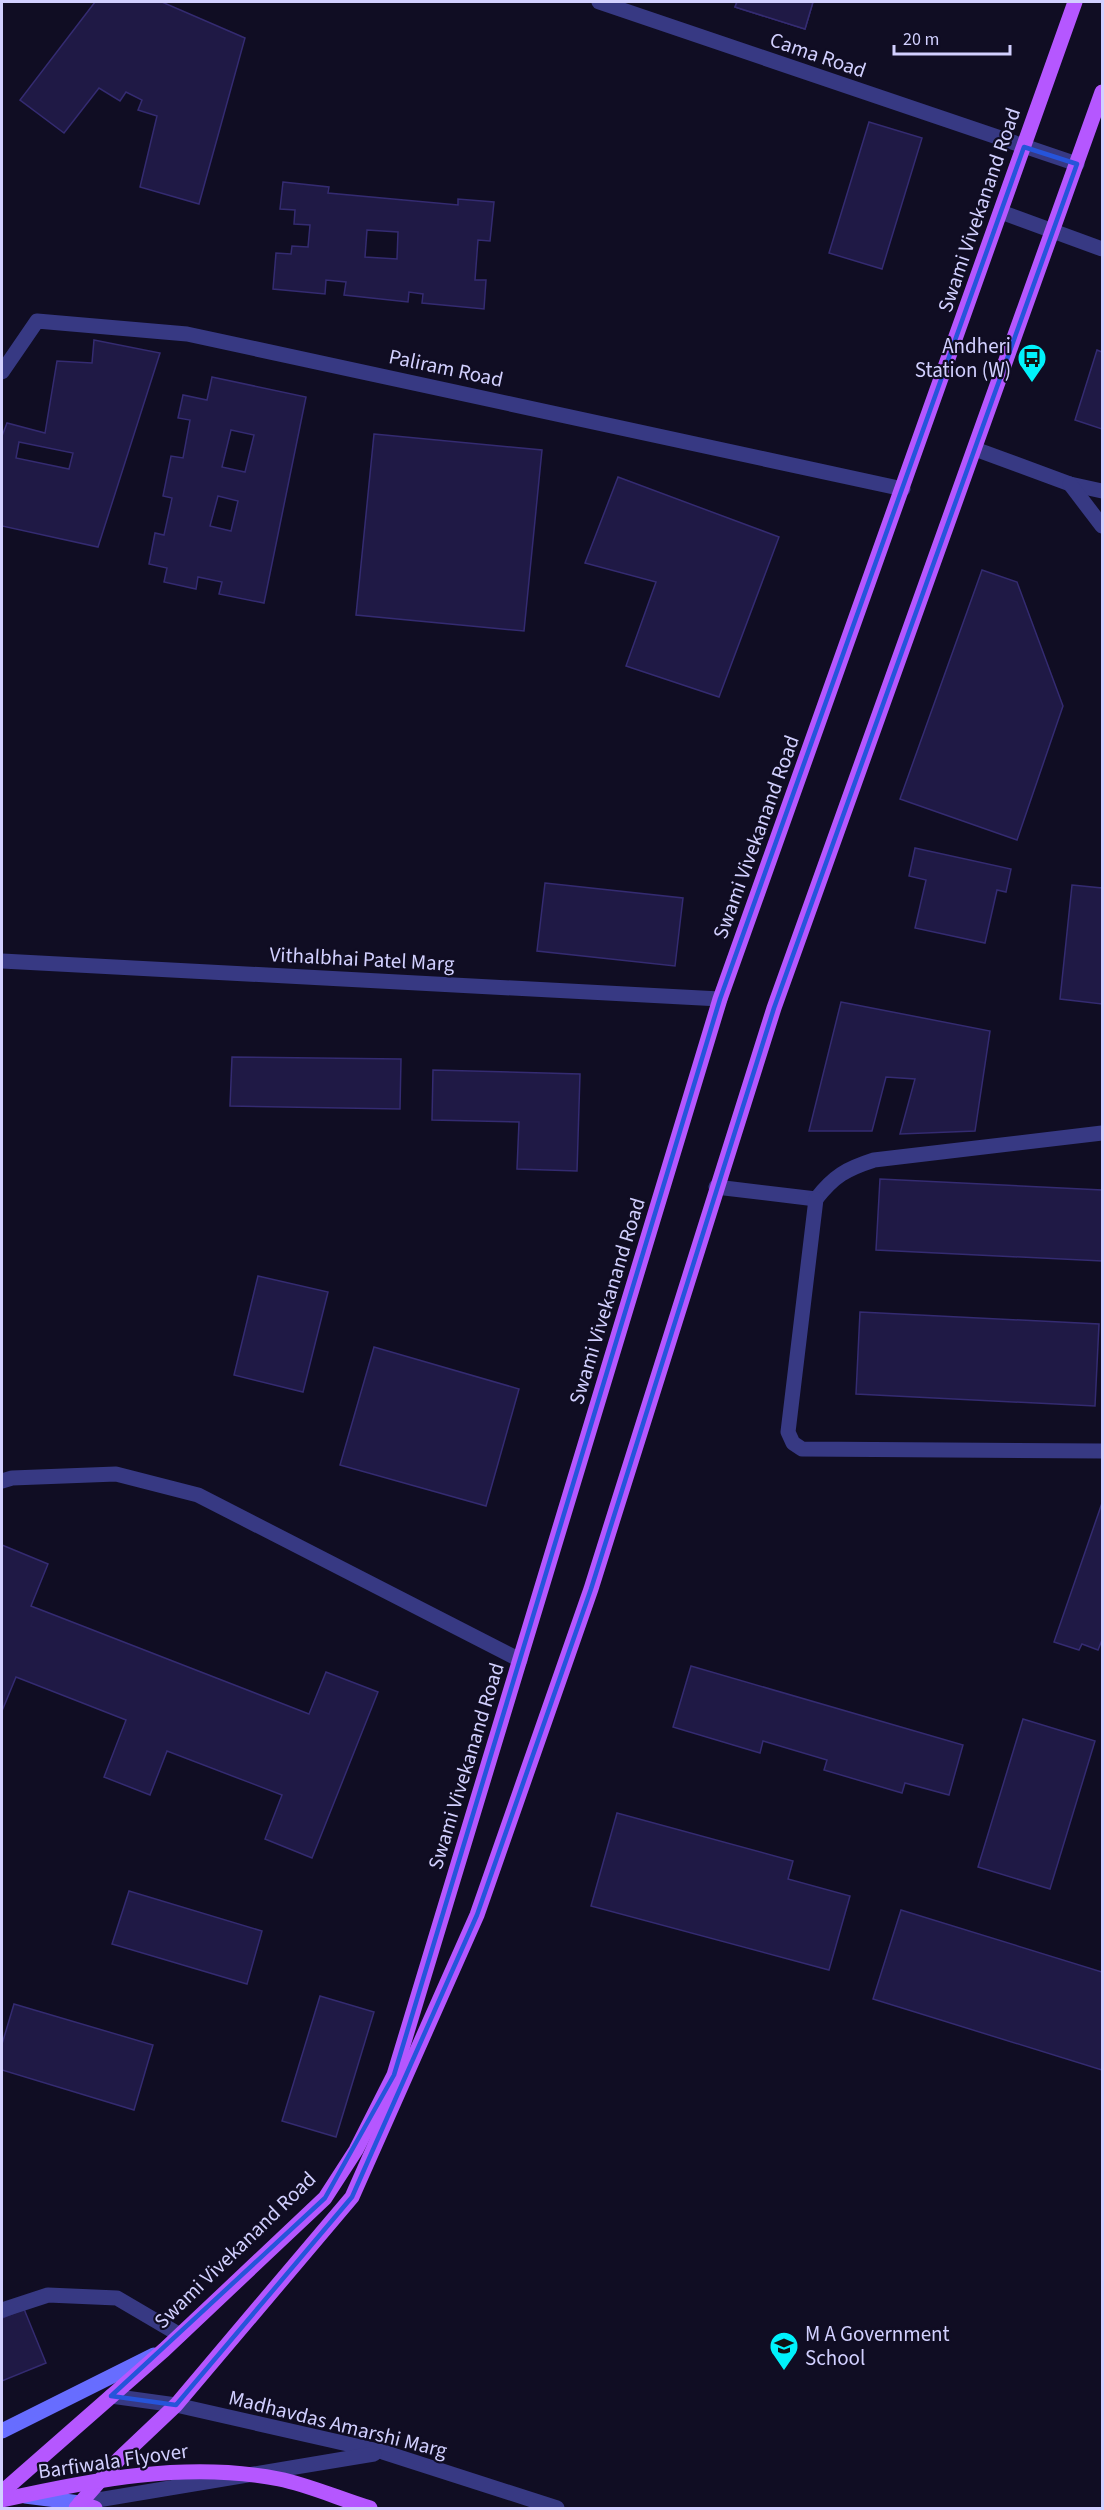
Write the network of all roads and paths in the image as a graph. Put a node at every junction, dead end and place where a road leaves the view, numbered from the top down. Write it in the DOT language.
graph roads {
  1 [pos="599,2"];
  2 [pos="1076,2"];
  3 [pos="1102,92"];
  4 [pos="1023,147"];
  5 [pos="1077,164"];
  6 [pos="1000,212"];
  7 [pos="1053,232"];
  8 [pos="1102,249"];
  9 [pos="2,372"];
  10 [pos="975,449"];
  11 [pos="1070,484"];
  12 [pos="903,489"];
  13 [pos="1102,491"];
  14 [pos="1102,508"];
  15 [pos="1102,526"];
  16 [pos="2,961"];
  17 [pos="720,999"];
  18 [pos="1102,1132"];
  19 [pos="716,1186"];
  20 [pos="816,1199"];
  21 [pos="1102,1451"];
  22 [pos="2,1481"];
  23 [pos="520,1660"];
  24 [pos="2,2310"];
  25 [pos="180,2335"];
  26 [pos="164,2350"];
  27 [pos="111,2396"];
  28 [pos="176,2405"];
  29 [pos="2,2431"];
  30 [pos="383,2452"];
  31 [pos="2,2492"];
  32 [pos="2,2500"];
  33 [pos="78,2506"];
  34 [pos="95,2508"];
  35 [pos="370,2508"];
  36 [pos="557,2508"];
  1 -- 4 [label="street, Cama Road"];
  2 -- 4 [label="main road, Swami Vivekanand Road"];
  3 -- 5 [label="main road, Swami Vivekanand Road"];
  4 -- 5 [label="street, Cama Road"];
  4 -- 6 [label="main road, Swami Vivekanand Road"];
  5 -- 7 [label="main road, Swami Vivekanand Road"];
  6 -- 7 [label="street"];
  6 -- 12 [label="main road, Swami Vivekanand Road"];
  7 -- 8 [label="street"];
  7 -- 10 [label="main road, Swami Vivekanand Road"];
  9 -- 12 [label="street, Paliram Road"];
  10 -- 11 [label="street"];
  10 -- 19 [label="main road, Swami Vivekanand Road"];
  11 -- 13 [label="street"];
  11 -- 14 [label="street"];
  11 -- 15 [label="street"];
  12 -- 17 [label="main road, Swami Vivekanand Road"];
  16 -- 17 [label="street, Vithalbhai Patel Marg"];
  17 -- 23 [label="main road, Swami Vivekanand Road"];
  18 -- 20 [label="street"];
  19 -- 20 [label="street"];
  19 -- 28 [label="main road, Swami Vivekanand Road"];
  20 -- 21 [label="street"];
  22 -- 23 [label="street"];
  23 -- 25 [label="main road, Swami Vivekanand Road"];
  24 -- 25 [label="street"];
  25 -- 26 [label="main road, Swami Vivekanand Road"];
  26 -- 27 [label="main road, Swami Vivekanand Road"];
  26 -- 29 [label="main road"];
  27 -- 28 [label="street, Madhavdas Amarshi Marg"];
  27 -- 31 [label="main road, Swami Vivekanand Road"];
  28 -- 30 [label="street, Madhavdas Amarshi Marg"];
  28 -- 33 [label="main road, Swami Vivekanand Road"];
  30 -- 33 [label="street"];
  30 -- 36 [label="street, Madhavdas Amarshi Marg"];
  31 -- 33 [label="main road"];
  32 -- 35 [label="main road, Barfiwala Flyover, bridge"];
  33 -- 34 [label="main road"];
}
